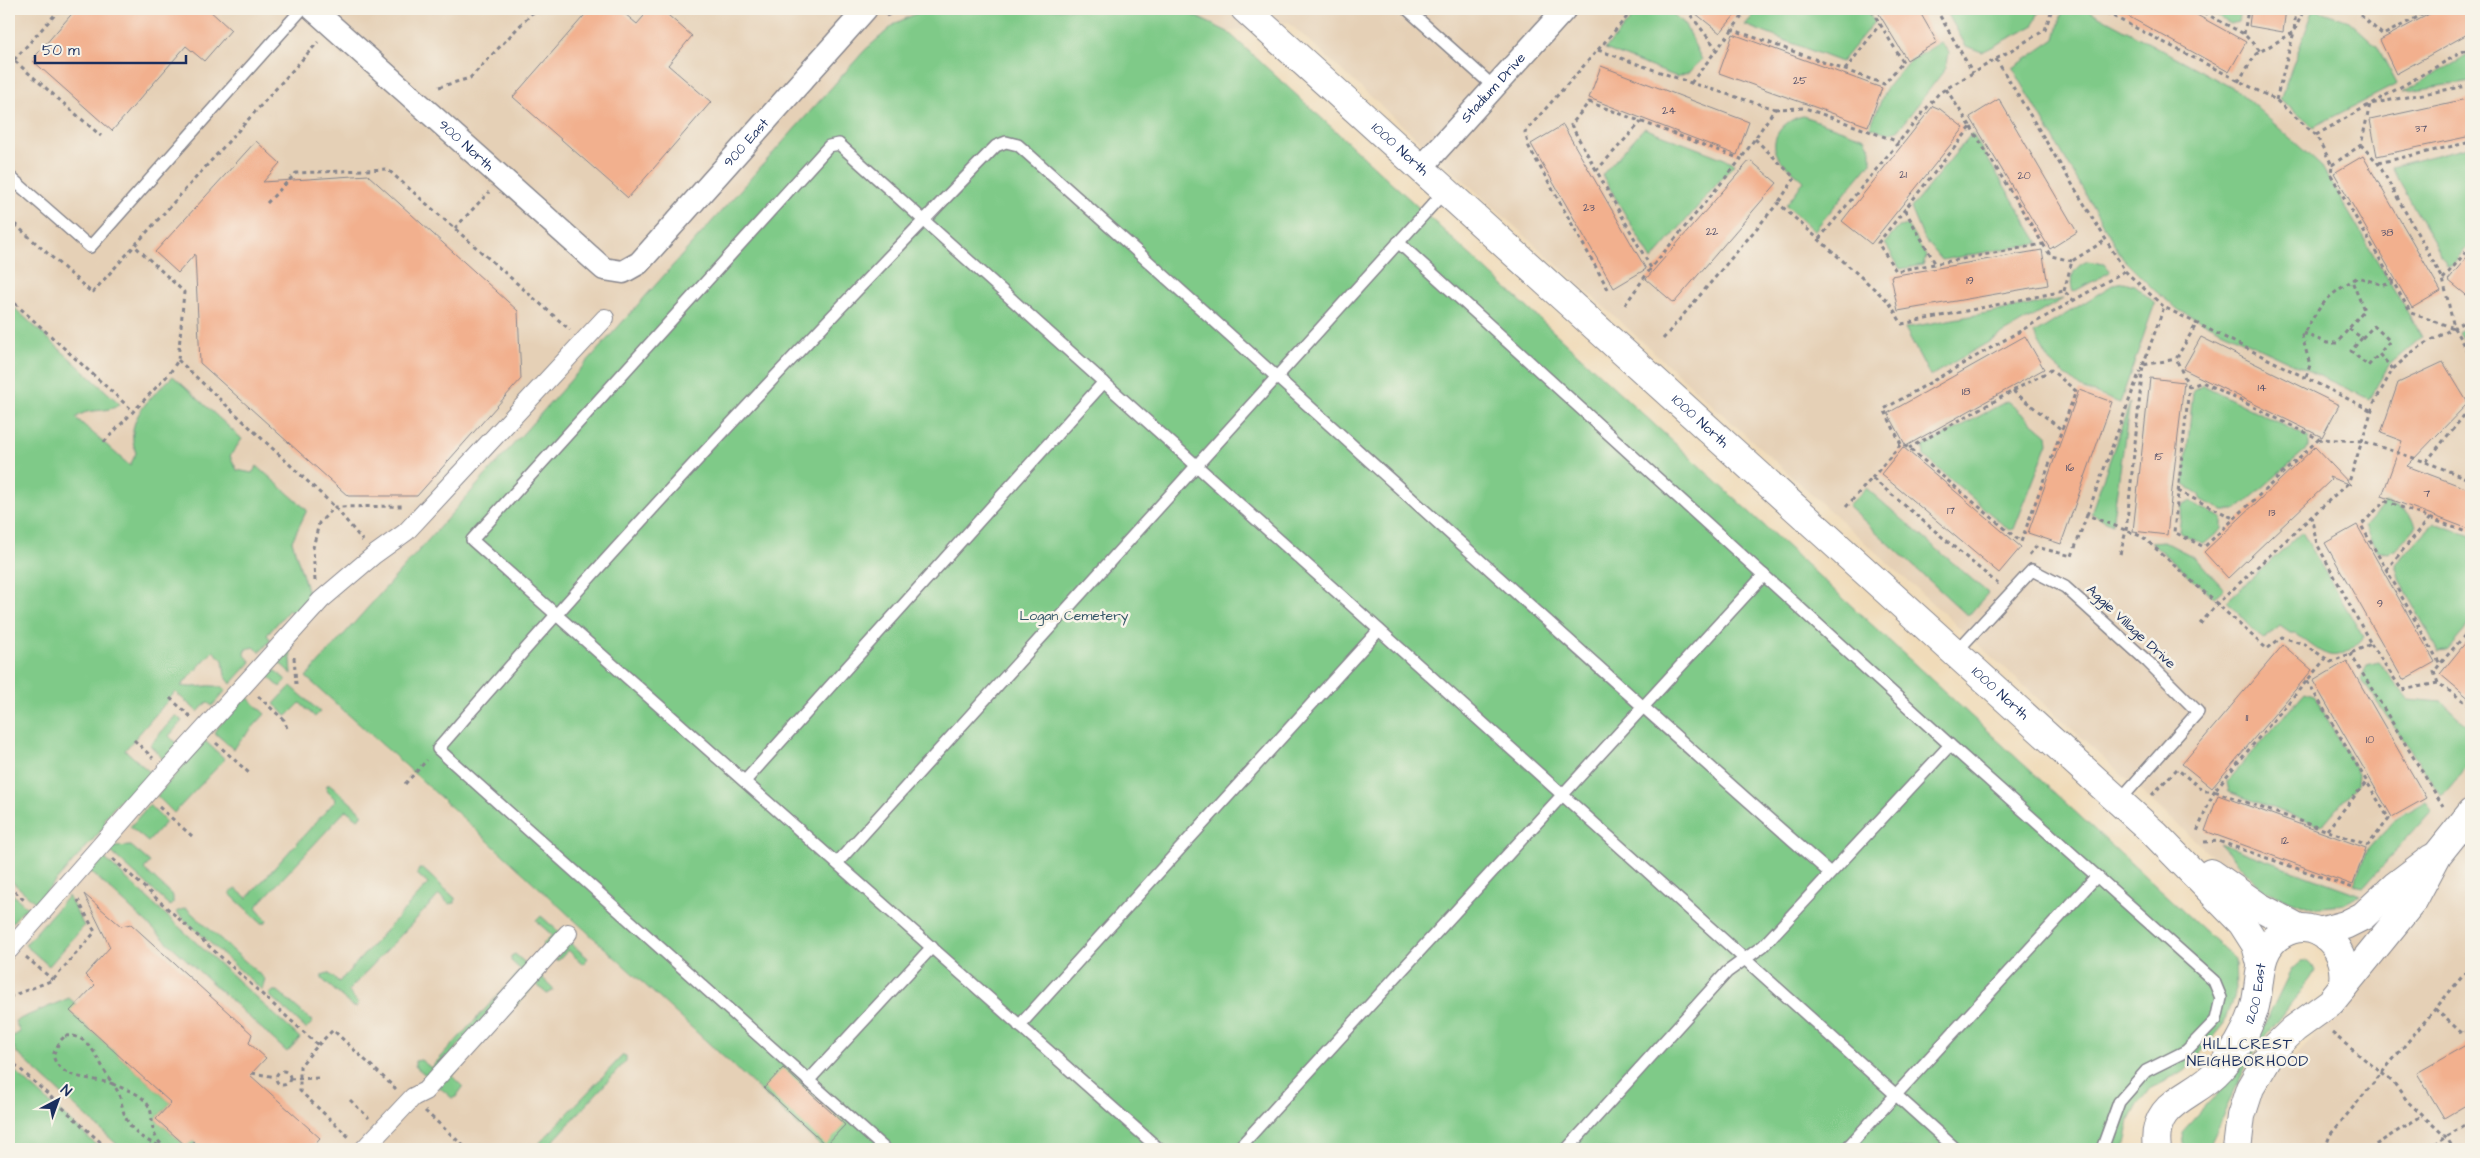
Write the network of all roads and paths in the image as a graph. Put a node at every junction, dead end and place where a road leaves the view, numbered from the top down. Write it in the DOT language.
graph roads {
  1 [pos="60,9"];
  2 [pos="302,9"];
  3 [pos="313,9"];
  4 [pos="548,9"];
  5 [pos="902,9"];
  6 [pos="1204,9"];
  7 [pos="1245,9"];
  8 [pos="1407,9"];
  9 [pos="1565,9"];
  10 [pos="1634,9"];
  11 [pos="1687,9"];
  12 [pos="1748,9"];
  13 [pos="1871,9"];
  14 [pos="1936,9"];
  15 [pos="2052,9"];
  16 [pos="2099,9"];
  17 [pos="2198,9"];
  18 [pos="2248,9"];
  19 [pos="2296,9"];
  20 [pos="2304,9"];
  21 [pos="2360,9"];
  22 [pos="2413,9"];
  23 [pos="2433,9"];
  24 [pos="875,13"];
  25 [pos="1214,13"];
  26 [pos="2421,15"];
  27 [pos="1880,24"];
  28 [pos="1731,29"];
  29 [pos="2294,32"];
  30 [pos="2244,34"];
  31 [pos="318,42"];
  32 [pos="2471,47"];
  33 [pos="1716,48"];
  34 [pos="1598,50"];
  35 [pos="2260,51"];
  36 [pos="9,56"];
  37 [pos="1996,59"];
  38 [pos="14,60"];
  39 [pos="1845,70"];
  40 [pos="1973,73"];
  41 [pos="2238,82"];
  42 [pos="1690,83"];
  43 [pos="2471,85"];
  44 [pos="440,87"];
  45 [pos="1494,87"];
  46 [pos="1946,89"];
  47 [pos="2276,100"];
  48 [pos="2370,104"];
  49 [pos="1775,109"];
  50 [pos="1641,122"];
  51 [pos="1970,127"];
  52 [pos="2316,135"];
  53 [pos="101,136"];
  54 [pos="1755,139"];
  55 [pos="1899,142"];
  56 [pos="2471,142"];
  57 [pos="2361,145"];
  58 [pos="1741,159"];
  59 [pos="2378,163"];
  60 [pos="2332,165"];
  61 [pos="1421,168"];
  62 [pos="1596,171"];
  63 [pos="9,176"];
  64 [pos="493,188"];
  65 [pos="1445,190"];
  66 [pos="1778,202"];
  67 [pos="266,203"];
  68 [pos="1905,210"];
  69 [pos="9,219"];
  70 [pos="924,220"];
  71 [pos="455,228"];
  72 [pos="1819,239"];
  73 [pos="2106,240"];
  74 [pos="1398,242"];
  75 [pos="2043,244"];
  76 [pos="2471,246"];
  77 [pos="136,247"];
  78 [pos="2072,261"];
  79 [pos="1936,264"];
  80 [pos="1651,268"];
  81 [pos="2124,271"];
  82 [pos="623,272"];
  83 [pos="2443,279"];
  84 [pos="2352,281"];
  85 [pos="2394,283"];
  86 [pos="1608,289"];
  87 [pos="2064,291"];
  88 [pos="9,298"];
  89 [pos="2074,300"];
  90 [pos="1626,305"];
  91 [pos="2164,307"];
  92 [pos="605,318"];
  93 [pos="2471,318"];
  94 [pos="2197,323"];
  95 [pos="2454,328"];
  96 [pos="2349,329"];
  97 [pos="2303,333"];
  98 [pos="2362,338"];
  99 [pos="1663,339"];
  100 [pos="584,342"];
  101 [pos="2379,354"];
  102 [pos="2471,358"];
  103 [pos="2176,359"];
  104 [pos="178,360"];
  105 [pos="2142,365"];
  106 [pos="2394,369"];
  107 [pos="1278,376"];
  108 [pos="2306,377"];
  109 [pos="1104,382"];
  110 [pos="2189,388"];
  111 [pos="2013,391"];
  112 [pos="2471,407"];
  113 [pos="133,411"];
  114 [pos="2372,411"];
  115 [pos="2062,430"];
  116 [pos="2319,439"];
  117 [pos="2362,441"];
  118 [pos="104,442"];
  119 [pos="1901,444"];
  120 [pos="1909,448"];
  121 [pos="2426,462"];
  122 [pos="1196,465"];
  123 [pos="1872,478"];
  124 [pos="2471,480"];
  125 [pos="2178,491"];
  126 [pos="430,506"];
  127 [pos="334,507"];
  128 [pos="1846,507"];
  129 [pos="2087,516"];
  130 [pos="2311,516"];
  131 [pos="2430,518"];
  132 [pos="2235,519"];
  133 [pos="2126,531"];
  134 [pos="2471,534"];
  135 [pos="374,554"];
  136 [pos="2120,554"];
  137 [pos="2024,561"];
  138 [pos="2386,570"];
  139 [pos="1764,575"];
  140 [pos="2002,588"];
  141 [pos="321,600"];
  142 [pos="2218,603"];
  143 [pos="555,614"];
  144 [pos="2200,624"];
  145 [pos="2471,628"];
  146 [pos="1379,630"];
  147 [pos="2371,644"];
  148 [pos="1955,653"];
  149 [pos="2350,654"];
  150 [pos="2326,658"];
  151 [pos="2440,664"];
  152 [pos="2307,681"];
  153 [pos="2438,683"];
  154 [pos="244,684"];
  155 [pos="170,698"];
  156 [pos="2471,706"];
  157 [pos="1642,708"];
  158 [pos="205,729"];
  159 [pos="288,731"];
  160 [pos="134,740"];
  161 [pos="1950,745"];
  162 [pos="438,749"];
  163 [pos="229,754"];
  164 [pos="166,770"];
  165 [pos="249,773"];
  166 [pos="745,781"];
  167 [pos="2367,781"];
  168 [pos="405,784"];
  169 [pos="2214,791"];
  170 [pos="1563,795"];
  171 [pos="2152,795"];
  172 [pos="2119,801"];
  173 [pos="2444,806"];
  174 [pos="2471,813"];
  175 [pos="170,817"];
  176 [pos="2327,830"];
  177 [pos="2155,834"];
  178 [pos="2196,834"];
  179 [pos="192,836"];
  180 [pos="2204,842"];
  181 [pos="99,847"];
  182 [pos="2438,854"];
  183 [pos="837,863"];
  184 [pos="1830,873"];
  185 [pos="2096,877"];
  186 [pos="68,882"];
  187 [pos="9,886"];
  188 [pos="2357,890"];
  189 [pos="41,913"];
  190 [pos="2309,930"];
  191 [pos="568,933"];
  192 [pos="932,947"];
  193 [pos="11,948"];
  194 [pos="1746,960"];
  195 [pos="2261,964"];
  196 [pos="2471,966"];
  197 [pos="53,980"];
  198 [pos="2342,987"];
  199 [pos="9,997"];
  200 [pos="2435,1009"];
  201 [pos="1019,1026"];
  202 [pos="2471,1027"];
  203 [pos="2332,1033"];
  204 [pos="318,1045"];
  205 [pos="9,1059"];
  206 [pos="2381,1072"];
  207 [pos="252,1073"];
  208 [pos="276,1077"];
  209 [pos="320,1078"];
  210 [pos="290,1079"];
  211 [pos="300,1079"];
  212 [pos="808,1081"];
  213 [pos="113,1084"];
  214 [pos="1895,1095"];
  215 [pos="350,1100"];
  216 [pos="410,1101"];
  217 [pos="2423,1115"];
  218 [pos="2471,1121"];
  219 [pos="382,1130"];
  220 [pos="2446,1137"];
  221 [pos="360,1147"];
  222 [pos="165,1148"];
  223 [pos="108,1149"];
  224 [pos="171,1149"];
  225 [pos="467,1149"];
  226 [pos="885,1149"];
  227 [pos="1159,1149"];
  228 [pos="1238,1149"];
  229 [pos="1567,1149"];
  230 [pos="1846,1149"];
  231 [pos="1956,1149"];
  232 [pos="2102,1149"];
  233 [pos="2156,1149"];
  234 [pos="2237,1149"];
  235 [pos="2325,1149"];
  236 [pos="2369,1149"];
  237 [pos="2427,1149"];
  238 [pos="2454,1149"];
  1 -- 38 [label="path"];
  2 -- 63 [label="lane"];
  3 -- 82 [label="street, 900 North"];
  4 -- 44 [label="path"];
  5 -- 24 [label="path"];
  6 -- 25 [label="path"];
  7 -- 61 [label="street, 1000 North"];
  8 -- 45 [label="lane"];
  9 -- 45 [label="street, Stadium Drive"];
  10 -- 34 [label="path"];
  11 -- 33 [label="path"];
  12 -- 28 [label="path"];
  13 -- 27 [label="path"];
  14 -- 40 [label="path"];
  15 -- 37 [label="path"];
  16 -- 41 [label="path"];
  17 -- 30 [label="path"];
  18 -- 30 [label="path"];
  19 -- 29 [label="path"];
  20 -- 29 [label="path"];
  21 -- 26 [label="path"];
  22 -- 26 [label="path"];
  23 -- 26 [label="path"];
  24 -- 82 [label="street, 900 East"];
  27 -- 39 [label="path"];
  27 -- 39 [label="path"];
  28 -- 33 [label="path"];
  28 -- 39 [label="path"];
  29 -- 35 [label="path"];
  29 -- 47 [label="path"];
  30 -- 35 [label="path"];
  31 -- 77 [label="path"];
  32 -- 48 [label="path"];
  33 -- 42 [label="path"];
  34 -- 42 [label="path"];
  34 -- 86 [label="path"];
  35 -- 41 [label="path"];
  36 -- 38 [label="path"];
  37 -- 40 [label="path"];
  37 -- 73 [label="path"];
  38 -- 53 [label="path"];
  40 -- 46 [label="path"];
  41 -- 47 [label="path"];
  42 -- 49 [label="path"];
  43 -- 48 [label="path"];
  45 -- 61 [label="street, Stadium Drive"];
  46 -- 51 [label="path"];
  46 -- 55 [label="path"];
  47 -- 52 [label="path"];
  48 -- 52 [label="path"];
  48 -- 57 [label="path"];
  49 -- 54 [label="path"];
  49 -- 55 [label="path"];
  50 -- 58 [label="path"];
  50 -- 62 [label="path"];
  50 -- 62 [label="path"];
  51 -- 68 [label="path"];
  51 -- 75 [label="path"];
  52 -- 60 [label="path"];
  54 -- 58 [label="path"];
  54 -- 66 [label="path"];
  55 -- 72 [label="path"];
  56 -- 59 [label="path"];
  57 -- 59 [label="path"];
  57 -- 60 [label="path"];
  58 -- 80 [label="path"];
  59 -- 83 [label="path"];
  60 -- 85 [label="path"];
  61 -- 65 [label="street, 1000 North"];
  62 -- 80 [label="path"];
  64 -- 71 [label="path"];
  65 -- 74 [label="lane"];
  65 -- 148 [label="street, 1000 North"];
  66 -- 72 [label="path"];
  66 -- 99 [label="path"];
  67 -- 71 [label="path"];
  68 -- 79 [label="path"];
  68 -- 79 [label="path"];
  69 -- 77 [label="path"];
  70 -- 107 [label="lane"];
  70 -- 109 [label="lane"];
  70 -- 143 [label="lane"];
  70 -- 143 [label="lane"];
  71 -- 100 [label="path"];
  72 -- 87 [label="path"];
  73 -- 78 [label="path"];
  73 -- 81 [label="path"];
  74 -- 107 [label="lane"];
  74 -- 139 [label="lane"];
  75 -- 78 [label="path"];
  75 -- 79 [label="path"];
  76 -- 83 [label="path"];
  77 -- 104 [label="path"];
  78 -- 87 [label="path"];
  80 -- 90 [label="path"];
  81 -- 89 [label="path"];
  81 -- 91 [label="path"];
  83 -- 95 [label="path"];
  84 -- 85 [label="path"];
  84 -- 96 [label="path"];
  84 -- 97 [label="path"];
  85 -- 95 [label="path"];
  87 -- 89 [label="path"];
  88 -- 113 [label="path"];
  89 -- 119 [label="path"];
  91 -- 94 [label="path"];
  91 -- 105 [label="path"];
  92 -- 100 [label="street"];
  93 -- 95 [label="path"];
  94 -- 103 [label="path"];
  94 -- 108 [label="path"];
  95 -- 102 [label="path"];
  95 -- 106 [label="path"];
  96 -- 97 [label="path"];
  96 -- 98 [label="path"];
  97 -- 108 [label="path"];
  98 -- 101 [label="path"];
  98 -- 101 [label="path"];
  100 -- 126 [label="street"];
  101 -- 106 [label="path"];
  103 -- 105 [label="path"];
  103 -- 110 [label="path"];
  104 -- 113 [label="path"];
  104 -- 127 [label="path"];
  105 -- 129 [label="path"];
  105 -- 133 [label="path"];
  106 -- 114 [label="path"];
  107 -- 122 [label="lane"];
  107 -- 157 [label="lane"];
  108 -- 114 [label="path"];
  109 -- 122 [label="lane"];
  109 -- 166 [label="lane"];
  110 -- 116 [label="path"];
  110 -- 125 [label="path"];
  111 -- 115 [label="path"];
  111 -- 115 [label="path"];
  111 -- 120 [label="path"];
  112 -- 121 [label="path"];
  113 -- 118 [label="path"];
  114 -- 117 [label="path"];
  115 -- 120 [label="path"];
  116 -- 117 [label="path"];
  116 -- 132 [label="path"];
  117 -- 121 [label="path"];
  117 -- 130 [label="path"];
  119 -- 120 [label="path"];
  119 -- 123 [label="path"];
  121 -- 124 [label="path"];
  122 -- 146 [label="lane"];
  122 -- 183 [label="lane"];
  123 -- 128 [label="path"];
  123 -- 140 [label="path"];
  125 -- 132 [label="path"];
  125 -- 132 [label="path"];
  126 -- 127 [label="path"];
  126 -- 135 [label="street"];
  127 -- 135 [label="path"];
  127 -- 141 [label="path"];
  129 -- 133 [label="path"];
  129 -- 137 [label="path"];
  130 -- 142 [label="path"];
  130 -- 147 [label="path"];
  131 -- 134 [label="path"];
  131 -- 138 [label="path"];
  131 -- 138 [label="path"];
  133 -- 136 [label="path"];
  133 -- 142 [label="path"];
  135 -- 141 [label="street"];
  138 -- 151 [label="path"];
  139 -- 157 [label="lane"];
  139 -- 161 [label="lane"];
  141 -- 154 [label="street"];
  142 -- 144 [label="path"];
  142 -- 150 [label="path"];
  143 -- 162 [label="lane"];
  143 -- 166 [label="lane"];
  145 -- 151 [label="path"];
  146 -- 170 [label="lane"];
  146 -- 201 [label="lane"];
  147 -- 149 [label="path"];
  147 -- 153 [label="path"];
  148 -- 172 [label="street, 1000 North"];
  148 -- 172 [label="lane, Aggie Village Drive"];
  149 -- 150 [label="path"];
  149 -- 173 [label="path"];
  150 -- 152 [label="path"];
  151 -- 153 [label="path"];
  152 -- 167 [label="path"];
  152 -- 169 [label="path"];
  153 -- 156 [label="path"];
  154 -- 158 [label="street"];
  154 -- 159 [label="path"];
  155 -- 158 [label="path"];
  157 -- 170 [label="lane"];
  157 -- 184 [label="lane"];
  158 -- 164 [label="street"];
  160 -- 164 [label="path"];
  161 -- 184 [label="lane"];
  161 -- 185 [label="lane"];
  162 -- 168 [label="path"];
  162 -- 212 [label="lane"];
  163 -- 165 [label="path"];
  164 -- 181 [label="street"];
  166 -- 183 [label="lane"];
  167 -- 176 [label="path"];
  167 -- 176 [label="path"];
  169 -- 171 [label="path"];
  169 -- 176 [label="path"];
  169 -- 178 [label="path"];
  170 -- 194 [label="lane"];
  170 -- 228 [label="lane"];
  172 -- 177 [label="street, 1000 North"];
  174 -- 182 [label="street, 1200 East"];
  175 -- 179 [label="path"];
  177 -- 190 [label="street, 1000 North"];
  177 -- 195 [label="street, 1000 North"];
  180 -- 188 [label="path"];
  181 -- 186 [label="street"];
  181 -- 204 [label="path"];
  182 -- 190 [label="street, 1200 East"];
  182 -- 198 [label="street, 1200 East"];
  183 -- 192 [label="lane"];
  184 -- 194 [label="lane"];
  185 -- 214 [label="lane"];
  185 -- 232 [label="lane"];
  186 -- 189 [label="street"];
  186 -- 197 [label="path"];
  187 -- 189 [label="path"];
  189 -- 193 [label="street"];
  190 -- 195 [label="street, 1200 East"];
  190 -- 198 [label="street"];
  191 -- 216 [label="street"];
  192 -- 201 [label="lane"];
  192 -- 212 [label="lane"];
  193 -- 197 [label="path"];
  194 -- 214 [label="lane"];
  194 -- 229 [label="lane"];
  195 -- 233 [label="street, 1200 East"];
  196 -- 200 [label="path"];
  197 -- 199 [label="path"];
  198 -- 234 [label="street, 1200 East"];
  200 -- 202 [label="path"];
  200 -- 206 [label="path"];
  201 -- 227 [label="lane"];
  203 -- 206 [label="path"];
  204 -- 211 [label="path"];
  204 -- 216 [label="path"];
  205 -- 223 [label="path"];
  206 -- 217 [label="path"];
  206 -- 235 [label="path"];
  207 -- 208 [label="path"];
  208 -- 210 [label="path"];
  208 -- 210 [label="path"];
  209 -- 211 [label="path"];
  210 -- 211 [label="path"];
  211 -- 221 [label="path"];
  212 -- 226 [label="lane"];
  213 -- 213 [label="path"];
  213 -- 222 [label="path"];
  213 -- 222 [label="path"];
  214 -- 230 [label="lane"];
  214 -- 231 [label="lane"];
  215 -- 219 [label="path"];
  216 -- 219 [label="street"];
  216 -- 225 [label="path"];
  217 -- 220 [label="path"];
  217 -- 236 [label="path"];
  218 -- 220 [label="path"];
  219 -- 221 [label="street"];
  220 -- 237 [label="path"];
  220 -- 238 [label="path"];
  222 -- 224 [label="path"];
}
